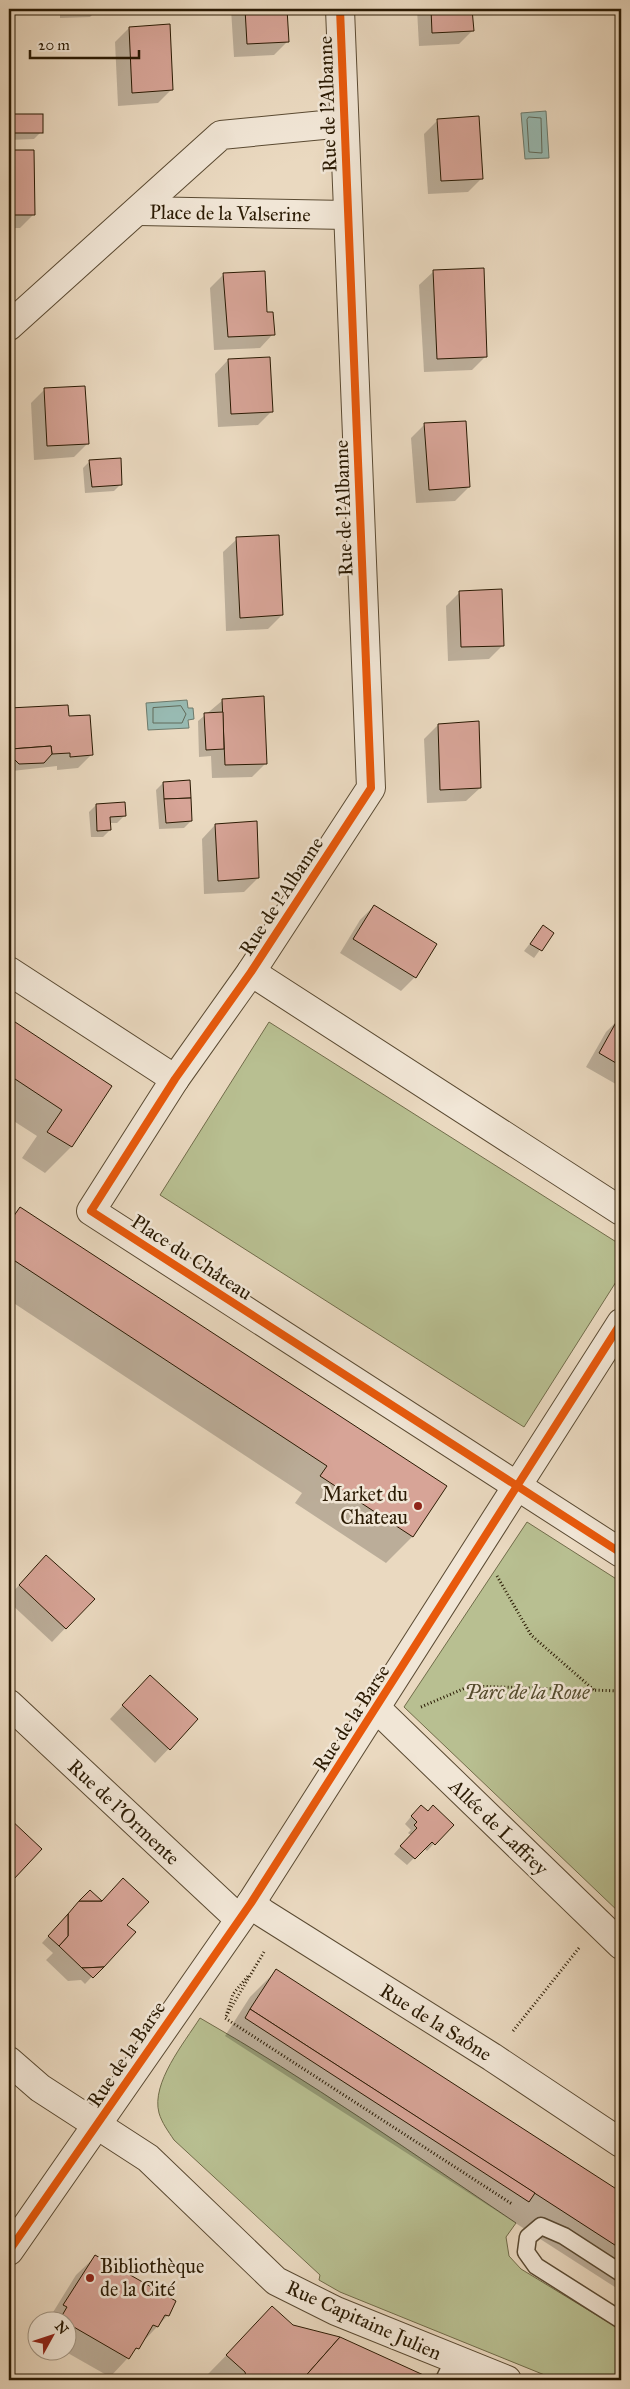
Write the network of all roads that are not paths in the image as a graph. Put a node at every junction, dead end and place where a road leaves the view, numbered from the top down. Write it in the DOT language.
graph roads {
  1 [pos="340,9"];
  2 [pos="344,123"];
  3 [pos="139,211"];
  4 [pos="347,215"];
  5 [pos="9,326"];
  6 [pos="9,971"];
  7 [pos="251,972"];
  8 [pos="175,1079"];
  9 [pos="621,1210"];
  10 [pos="621,1323"];
  11 [pos="518,1486"];
  12 [pos="621,1553"];
  13 [pos="9,1704"];
  14 [pos="384,1716"];
  15 [pos="254,1913"];
  16 [pos="621,1945"];
  17 [pos="9,2061"];
  18 [pos="98,2123"];
  19 [pos="621,2143"];
  20 [pos="9,2252"];
  21 [pos="621,2273"];
  22 [pos="621,2320"];
  23 [pos="449,2370"];
  24 [pos="507,2380"];
  1 -- 2 [label="street, Rue de l'Albanne"];
  2 -- 3 [label="street, Place de la Valserine"];
  2 -- 4 [label="street, Rue de l'Albanne"];
  3 -- 4 [label="street, Place de la Valserine"];
  3 -- 5 [label="street"];
  4 -- 7 [label="street, Rue de l'Albanne"];
  6 -- 8 [label="street"];
  7 -- 8 [label="street, Place du Château"];
  7 -- 9 [label="street"];
  8 -- 11 [label="street, Place du Château"];
  10 -- 11 [label="street, Rue de la Barse"];
  11 -- 12 [label="street"];
  11 -- 14 [label="street, Rue de la Barse"];
  13 -- 15 [label="street, Rue de l'Ormente"];
  14 -- 15 [label="street, Rue de la Barse"];
  14 -- 16 [label="street, Allée de Laffrey"];
  15 -- 18 [label="street, Rue de la Barse"];
  15 -- 19 [label="street, Rue de la Saône"];
  17 -- 18 [label="street, Rue Capitaine Julien"];
  18 -- 20 [label="street, Rue de la Barse"];
  18 -- 23 [label="street, Rue Capitaine Julien"];
  21 -- 22 [label="lane"];
  23 -- 24 [label="street, Rue Capitaine Julien"];
}
